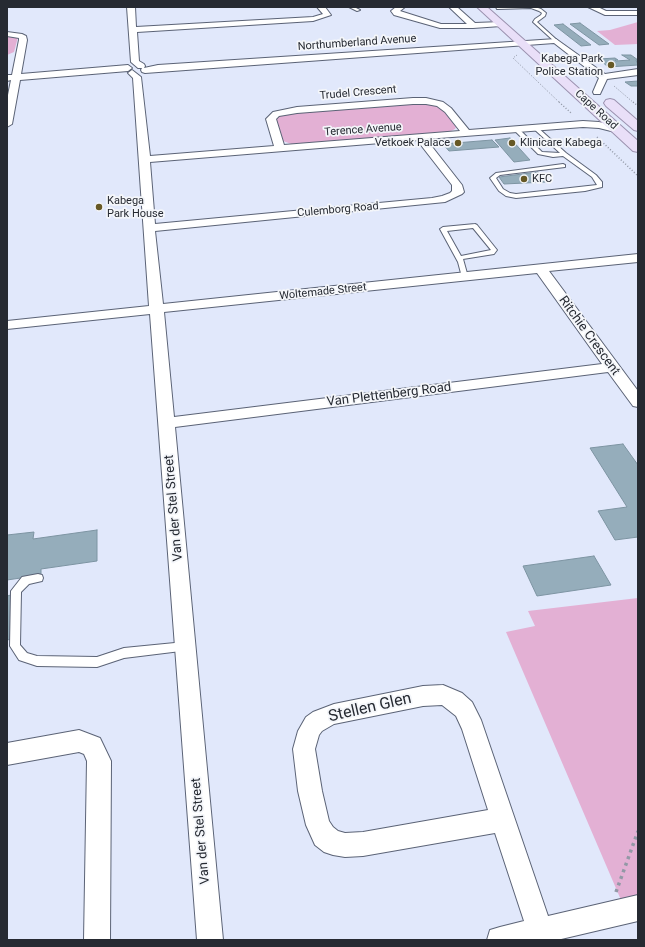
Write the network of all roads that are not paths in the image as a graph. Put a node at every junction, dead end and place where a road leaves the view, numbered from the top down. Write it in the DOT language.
graph roads {
  1 [pos="131,7"];
  2 [pos="321,7"];
  3 [pos="351,7"];
  4 [pos="401,7"];
  5 [pos="453,7"];
  6 [pos="482,7"];
  7 [pos="497,7"];
  8 [pos="592,7"];
  9 [pos="358,10"];
  10 [pos="638,13"];
  11 [pos="505,21"];
  12 [pos="473,26"];
  13 [pos="132,30"];
  14 [pos="526,32"];
  15 [pos="7,34"];
  16 [pos="556,41"];
  17 [pos="538,42"];
  18 [pos="521,43"];
  19 [pos="21,53"];
  20 [pos="552,54"];
  21 [pos="136,69"];
  22 [pos="638,72"];
  23 [pos="17,73"];
  24 [pos="602,77"];
  25 [pos="7,78"];
  26 [pos="586,83"];
  27 [pos="596,92"];
  28 [pos="601,115"];
  29 [pos="8,119"];
  30 [pos="583,124"];
  31 [pos="638,127"];
  32 [pos="536,128"];
  33 [pos="516,130"];
  34 [pos="619,130"];
  35 [pos="467,134"];
  36 [pos="420,138"];
  37 [pos="280,148"];
  38 [pos="638,148"];
  39 [pos="564,154"];
  40 [pos="553,155"];
  41 [pos="145,159"];
  42 [pos="149,228"];
  43 [pos="458,258"];
  44 [pos="638,258"];
  45 [pos="541,269"];
  46 [pos="465,277"];
  47 [pos="157,310"];
  48 [pos="7,325"];
  49 [pos="612,367"];
  50 [pos="638,402"];
  51 [pos="167,423"];
  52 [pos="38,578"];
  53 [pos="185,647"];
  54 [pos="7,754"];
  55 [pos="503,819"];
  56 [pos="638,908"];
  57 [pos="540,931"];
  58 [pos="97,940"];
  59 [pos="210,940"];
  60 [pos="500,940"];
  1 -- 13 [label="street, Van der Stel Street"];
  2 -- 13 [label="street"];
  3 -- 9 [label="lane"];
  4 -- 12 [label="street"];
  5 -- 12 [label="street"];
  6 -- 11 [label="main road, Cape Road"];
  7 -- 11 [label="main road, Cape Road"];
  7 -- 16 [label="lane"];
  8 -- 10 [label="street"];
  11 -- 12 [label="street"];
  11 -- 18 [label="main road, Cape Road"];
  13 -- 21 [label="street, Van der Stel Street"];
  14 -- 17 [label="main road"];
  15 -- 19 [label="street"];
  16 -- 17 [label="street, Northumberland Avenue"];
  16 -- 24 [label="street"];
  17 -- 18 [label="street, Northumberland Avenue"];
  17 -- 20 [label="main road"];
  18 -- 21 [label="street, Northumberland Avenue"];
  18 -- 28 [label="main road, Cape Road"];
  19 -- 23 [label="street"];
  19 -- 23 [label="street"];
  21 -- 23 [label="street, Northumberland Avenue"];
  21 -- 41 [label="street, Van der Stel Street"];
  22 -- 24 [label="street"];
  23 -- 25 [label="street, Northumberland Avenue"];
  23 -- 29 [label="street"];
  24 -- 27 [label="street"];
  26 -- 27 [label="main road, Cape Road"];
  27 -- 31 [label="main road, Cape Road"];
  28 -- 30 [label="street, Terence Avenue"];
  28 -- 34 [label="main road, Cape Road"];
  30 -- 32 [label="street, Terence Avenue"];
  30 -- 34 [label="street, Terence Avenue"];
  32 -- 33 [label="street, Terence Avenue"];
  32 -- 39 [label="lane"];
  33 -- 35 [label="street, Terence Avenue"];
  33 -- 40 [label="lane"];
  34 -- 38 [label="main road, Cape Road"];
  35 -- 36 [label="street, Terence Avenue"];
  35 -- 37 [label="street, Trudel Crescent"];
  36 -- 37 [label="street, Terence Avenue"];
  36 -- 42 [label="street, Culemborg Road"];
  37 -- 41 [label="street, Terence Avenue"];
  39 -- 40 [label="lane"];
  39 -- 40 [label="lane"];
  41 -- 42 [label="street, Van der Stel Street"];
  42 -- 47 [label="street, Van der Stel Street"];
  43 -- 43 [label="lane"];
  43 -- 46 [label="lane"];
  44 -- 45 [label="street, Woltemade Street"];
  45 -- 46 [label="street, Woltemade Street"];
  45 -- 49 [label="street, Ritchie Crescent"];
  46 -- 47 [label="street, Woltemade Street"];
  47 -- 48 [label="street, Woltemade Street"];
  47 -- 51 [label="street, Van der Stel Street"];
  49 -- 50 [label="street, Ritchie Crescent"];
  49 -- 51 [label="street, Van Plettenberg Road"];
  51 -- 53 [label="street, Van der Stel Street"];
  52 -- 53 [label="lane"];
  53 -- 59 [label="street, Van der Stel Street"];
  54 -- 58 [label="street"];
  55 -- 55 [label="street, Stellen Glen"];
  55 -- 57 [label="street, Stellen Glen"];
  56 -- 57 [label="street"];
  57 -- 60 [label="street"];
}
